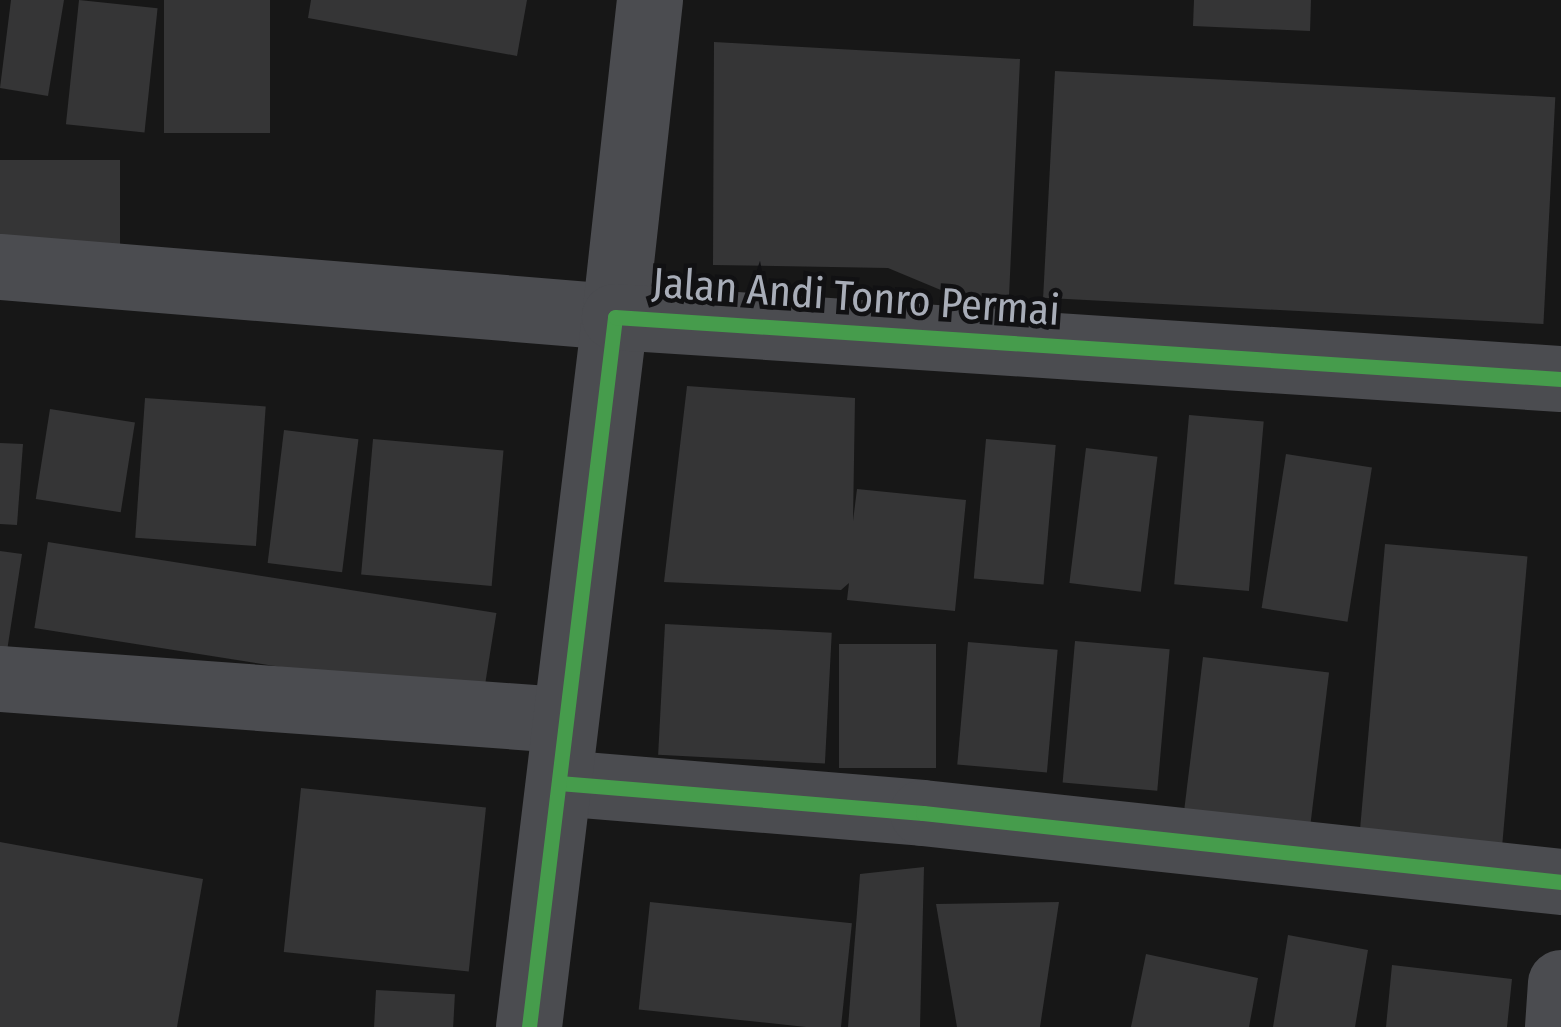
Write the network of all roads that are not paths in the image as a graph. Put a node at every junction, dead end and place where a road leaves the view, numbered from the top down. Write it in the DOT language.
graph roads {
  1 [pos="650,0"];
  2 [pos="0,267"];
  3 [pos="615,317"];
  4 [pos="1561,379"];
  5 [pos="0,679"];
  6 [pos="560,751"];
  7 [pos="1561,882"];
  8 [pos="1561,983"];
  9 [pos="529,1027"];
  10 [pos="1558,1027"];
  1 -- 3 [label="street, Jalan Andi Tonro Permai"];
  2 -- 3 [label="street, Jalan Andi Tonro Permai"];
  3 -- 4 [label="street, Jalan Andi Tonro Permai"];
  3 -- 6 [label="street, Jalan Andi Tonro Permai"];
  5 -- 6 [label="street"];
  6 -- 7 [label="street"];
  6 -- 9 [label="street, Jalan Andi Tonro Permai"];
  8 -- 10 [label="street"];
}
